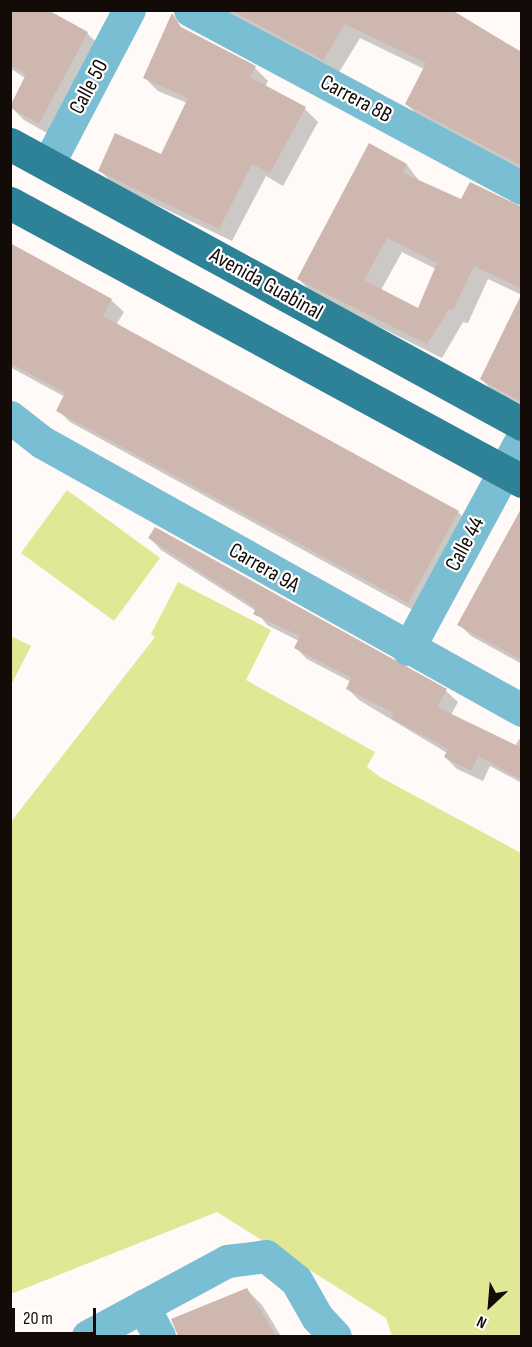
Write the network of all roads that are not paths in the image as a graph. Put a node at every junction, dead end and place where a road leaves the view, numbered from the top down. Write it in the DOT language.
graph roads {
  1 [pos="129,10"];
  2 [pos="190,10"];
  3 [pos="10,144"];
  4 [pos="48,164"];
  5 [pos="522,188"];
  6 [pos="10,203"];
  7 [pos="10,417"];
  8 [pos="522,424"];
  9 [pos="522,438"];
  10 [pos="513,477"];
  11 [pos="408,650"];
  12 [pos="522,710"];
  13 [pos="142,1306"];
  14 [pos="88,1336"];
  15 [pos="159,1336"];
  16 [pos="335,1336"];
  1 -- 4 [label="street, Calle 50"];
  2 -- 5 [label="street, Carrera 8B"];
  3 -- 4 [label="main road, Avenida Guabinal"];
  4 -- 8 [label="main road, Avenida Guabinal"];
  6 -- 10 [label="main road"];
  7 -- 11 [label="street, Carrera 9A"];
  9 -- 10 [label="street, Calle 44"];
  10 -- 11 [label="street, Calle 44"];
  11 -- 12 [label="street, Carrera 9A"];
  13 -- 14 [label="street"];
  13 -- 15 [label="street"];
  13 -- 16 [label="street"];
}
